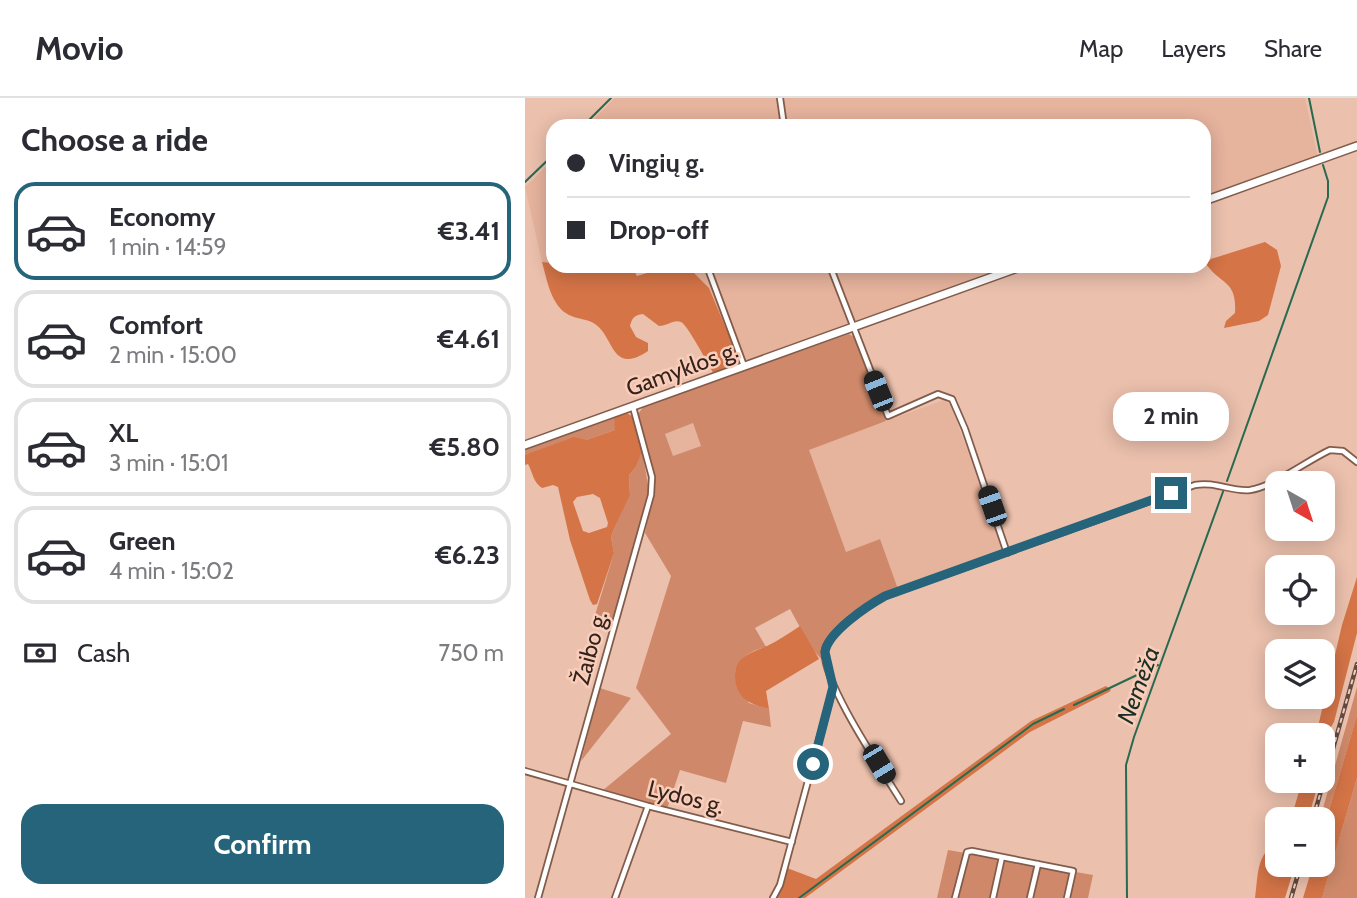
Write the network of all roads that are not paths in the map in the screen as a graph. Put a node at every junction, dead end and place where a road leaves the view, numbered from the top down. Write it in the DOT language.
graph roads {
  1 [pos="780,98"];
  2 [pos="784,119"];
  3 [pos="1357,146"];
  4 [pos="1211,198"];
  5 [pos="710,273"];
  6 [pos="832,273"];
  7 [pos="1004,273"];
  8 [pos="852,328"];
  9 [pos="745,367"];
  10 [pos="633,407"];
  11 [pos="525,446"];
  12 [pos="1357,462"];
  13 [pos="1007,553"];
  14 [pos="833,687"];
  15 [pos="525,771"];
  16 [pos="571,784"];
  17 [pos="901,802"];
  18 [pos="648,806"];
  19 [pos="792,842"];
  20 [pos="1002,857"];
  21 [pos="1038,864"];
  22 [pos="537,898"];
  23 [pos="615,898"];
  24 [pos="773,898"];
  25 [pos="955,898"];
  26 [pos="993,898"];
  27 [pos="1030,898"];
  28 [pos="1067,898"];
  1 -- 2 [label="street"];
  3 -- 4 [label="main road"];
  5 -- 9 [label="street"];
  6 -- 8 [label="street"];
  7 -- 8 [label="main road, Gamyklos g."];
  8 -- 9 [label="main road, Gamyklos g."];
  8 -- 13 [label="street"];
  9 -- 10 [label="main road, Gamyklos g."];
  10 -- 11 [label="main road, Gamyklos g."];
  10 -- 16 [label="street, Žaibo g."];
  12 -- 13 [label="street"];
  13 -- 14 [label="street"];
  14 -- 17 [label="street"];
  14 -- 19 [label="street"];
  15 -- 16 [label="street, Lydos g."];
  16 -- 18 [label="street, Lydos g."];
  16 -- 22 [label="street, Žaibo g."];
  18 -- 19 [label="street, Lydos g."];
  18 -- 23 [label="street"];
  19 -- 24 [label="street"];
  20 -- 21 [label="street"];
  20 -- 25 [label="street"];
  20 -- 26 [label="street"];
  21 -- 27 [label="street"];
  21 -- 28 [label="street"];
}
